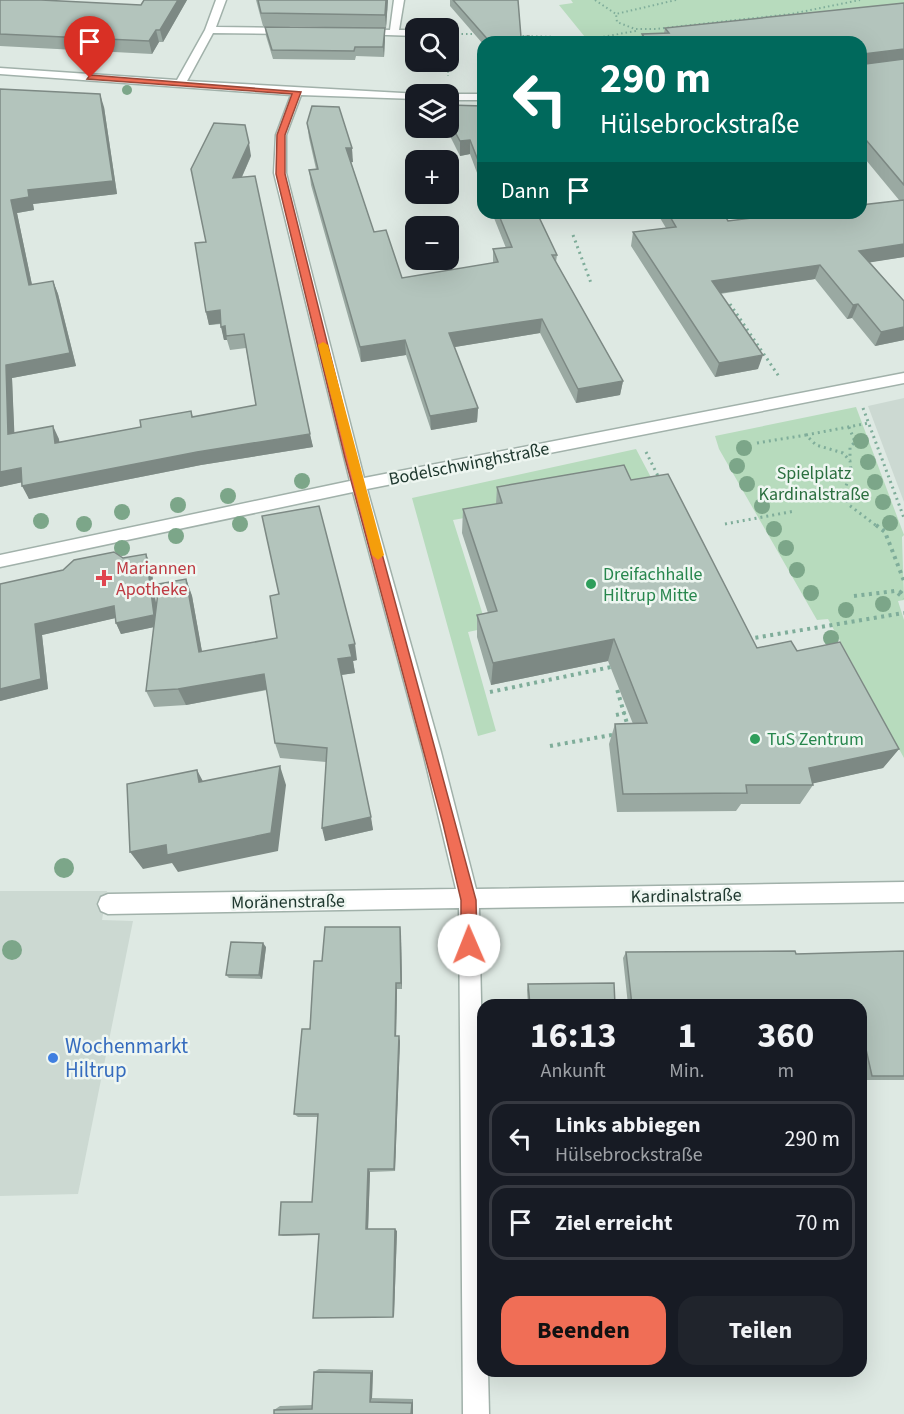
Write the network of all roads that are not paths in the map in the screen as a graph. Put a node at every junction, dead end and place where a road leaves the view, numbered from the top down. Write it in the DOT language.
graph roads {
  1 [pos="221,0"];
  2 [pos="399,0"];
  3 [pos="210,30"];
  4 [pos="301,31"];
  5 [pos="348,32"];
  6 [pos="394,33"];
  7 [pos="405,33"];
  8 [pos="0,71"];
  9 [pos="180,84"];
  10 [pos="297,92"];
  11 [pos="405,96"];
  12 [pos="477,96"];
  13 [pos="459,97"];
  14 [pos="904,378"];
  15 [pos="358,485"];
  16 [pos="0,561"];
  17 [pos="904,892"];
  18 [pos="469,900"];
  19 [pos="108,904"];
  20 [pos="476,1414"];
  1 -- 3 [label="street"];
  2 -- 6 [label="street"];
  3 -- 4 [label="street"];
  3 -- 9 [label="street"];
  5 -- 6 [label="street"];
  6 -- 7 [label="street"];
  8 -- 9 [label="street"];
  9 -- 10 [label="street"];
  10 -- 11 [label="street"];
  10 -- 15 [label="street"];
  12 -- 13 [label="street"];
  14 -- 15 [label="street, Bodelschwinghstraße"];
  15 -- 16 [label="street, Bodelschwinghstraße"];
  15 -- 18 [label="street"];
  17 -- 18 [label="street, Kardinalstraße"];
  18 -- 19 [label="street, Moränenstraße"];
  18 -- 20 [label="street"];
}
